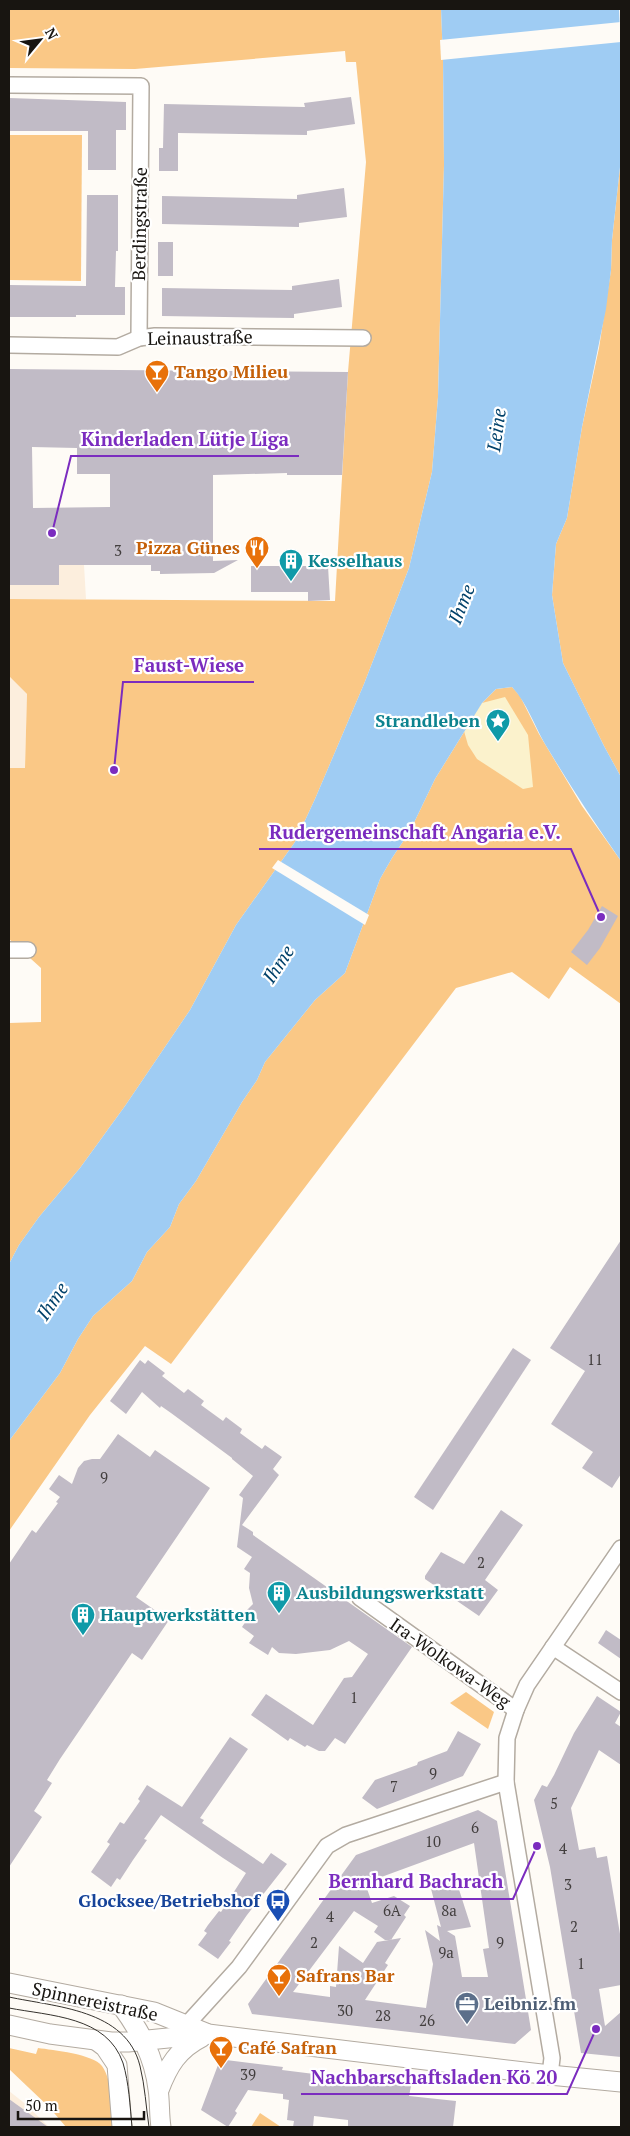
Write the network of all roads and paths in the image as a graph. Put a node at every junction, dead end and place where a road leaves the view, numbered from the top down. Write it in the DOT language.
graph roads {
  1 [pos="9,86"];
  2 [pos="140,338"];
  3 [pos="363,338"];
  4 [pos="9,345"];
  5 [pos="9,950"];
  6 [pos="28,950"];
  7 [pos="621,1548"];
  8 [pos="360,1598"];
  9 [pos="553,1647"];
  10 [pos="621,1692"];
  11 [pos="516,1710"];
  12 [pos="506,1782"];
  13 [pos="9,1983"];
  14 [pos="121,2006"];
  15 [pos="9,2024"];
  16 [pos="180,2031"];
  17 [pos="208,2034"];
  18 [pos="145,2040"];
  19 [pos="96,2041"];
  20 [pos="117,2065"];
  21 [pos="550,2075"];
  22 [pos="621,2082"];
  23 [pos="159,2090"];
  24 [pos="122,2127"];
  25 [pos="161,2127"];
  1 -- 2 [label="street, Berdingstraße"];
  2 -- 3 [label="street, Leinaustraße"];
  2 -- 4 [label="street, Leinaustraße"];
  5 -- 6 [label="street"];
  7 -- 9 [label="street"];
  8 -- 11 [label="street, Ira-Wolkowa-Weg"];
  9 -- 10 [label="street"];
  9 -- 11 [label="street"];
  11 -- 12 [label="street"];
  12 -- 16 [label="street"];
  12 -- 21 [label="street"];
  13 -- 14 [label="street, Spinnereistraße"];
  14 -- 16 [label="street, Spinnereistraße"];
  14 -- 18 [label="street"];
  15 -- 19 [label="street, Spinnereistraße"];
  16 -- 17 [label="street, Spinnereistraße"];
  16 -- 18 [label="street, Spinnereistraße"];
  17 -- 21 [label="street, Spinnereistraße"];
  17 -- 23 [label="street"];
  18 -- 19 [label="street, Spinnereistraße"];
  18 -- 20 [label="street"];
  18 -- 23 [label="street"];
  19 -- 20 [label="street"];
  20 -- 24 [label="street"];
  21 -- 22 [label="street, Spinnereistraße"];
  23 -- 25 [label="street"];
}
